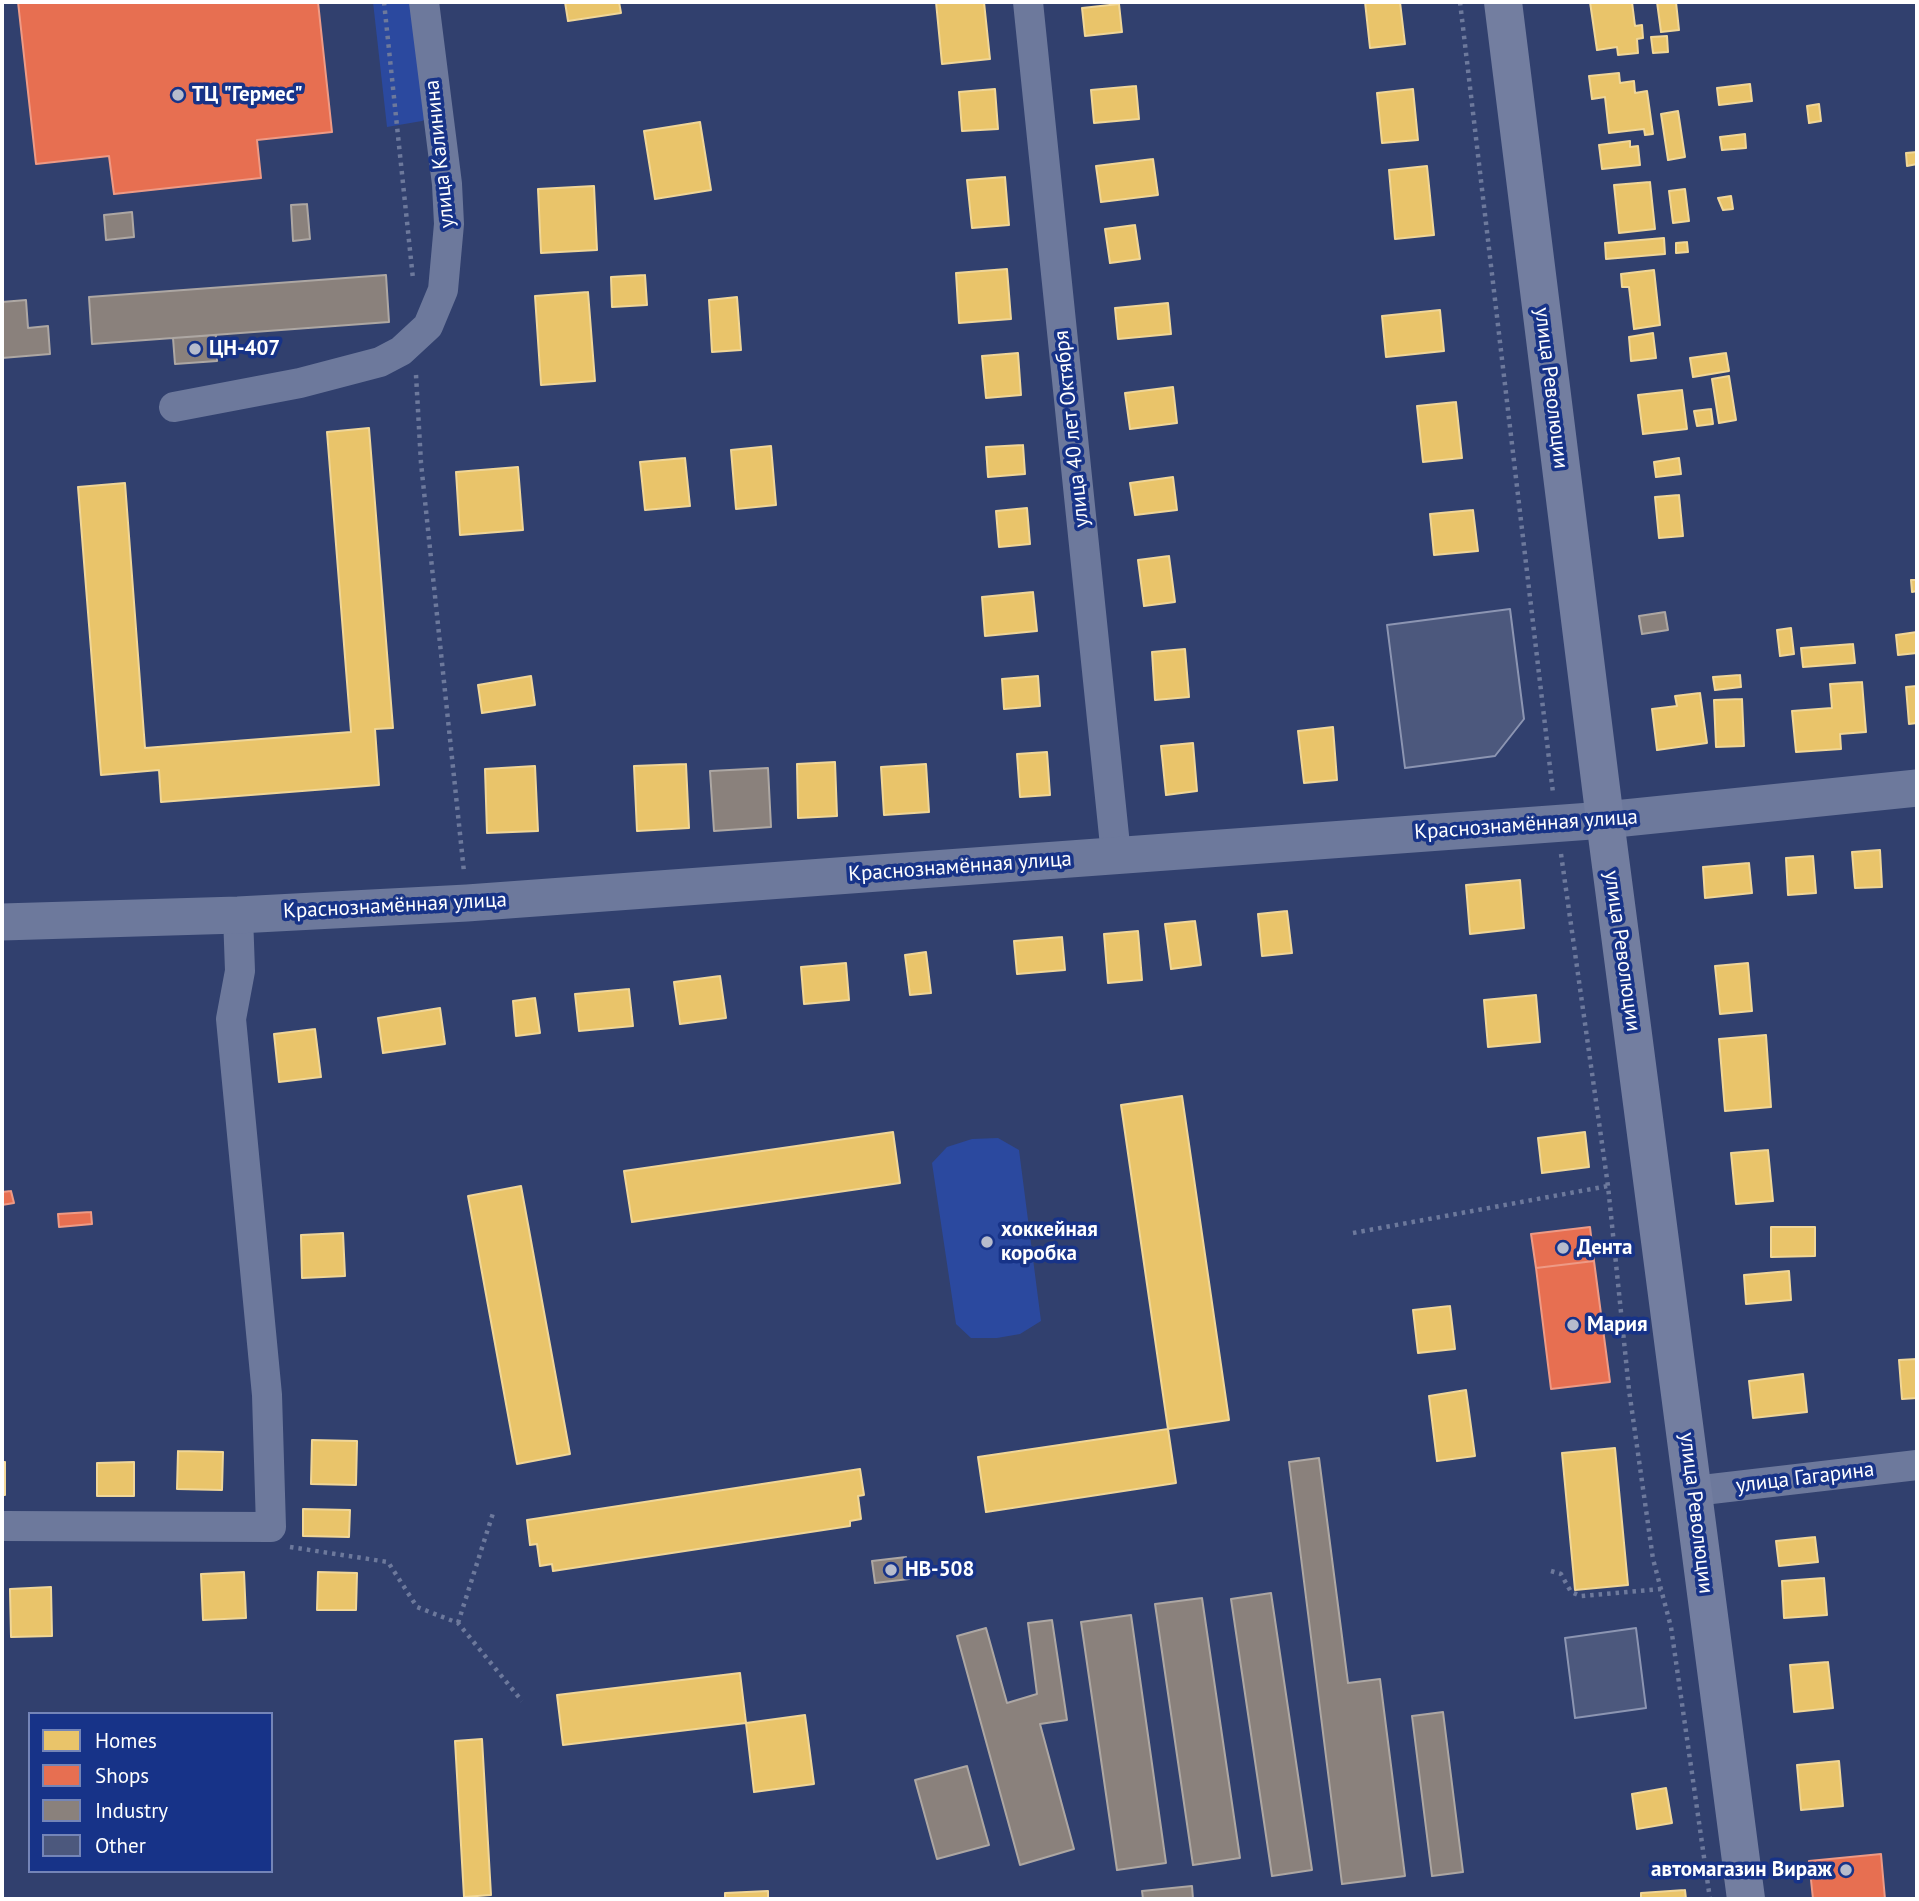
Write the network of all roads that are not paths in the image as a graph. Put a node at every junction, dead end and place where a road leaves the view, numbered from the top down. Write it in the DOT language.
graph roads {
  1 [pos="424,2"];
  2 [pos="1028,2"];
  3 [pos="1503,2"];
  4 [pos="174,407"];
  5 [pos="1917,788"];
  6 [pos="1605,820"];
  7 [pos="1116,855"];
  8 [pos="238,915"];
  9 [pos="2,922"];
  10 [pos="1917,1465"];
  11 [pos="1693,1491"];
  12 [pos="2,1526"];
  13 [pos="1746,1899"];
  1 -- 4 [label="street, улица Калинина"];
  2 -- 7 [label="street, улица 40 лет Октября"];
  3 -- 6 [label="main road, улица Революции"];
  5 -- 6 [label="street, Краснознамённая улица"];
  6 -- 7 [label="street, Краснознамённая улица"];
  6 -- 11 [label="main road, улица Революции"];
  7 -- 8 [label="street, Краснознамённая улица"];
  8 -- 9 [label="street, Краснознамённая улица"];
  8 -- 12 [label="street"];
  10 -- 11 [label="street, улица Гагарина"];
  11 -- 13 [label="main road, улица Революции"];
}
